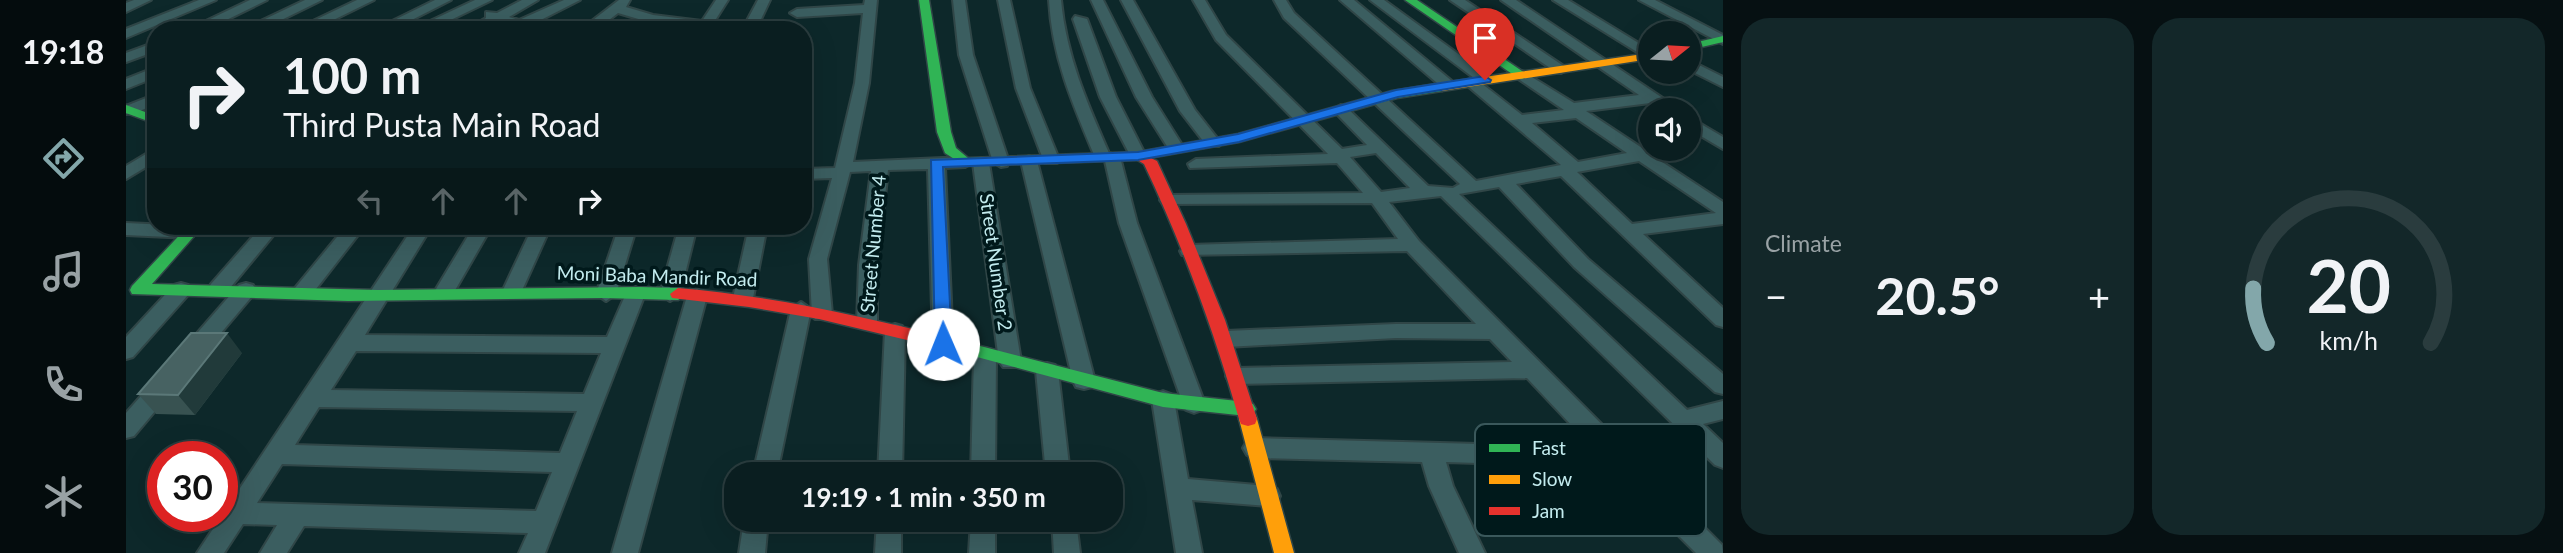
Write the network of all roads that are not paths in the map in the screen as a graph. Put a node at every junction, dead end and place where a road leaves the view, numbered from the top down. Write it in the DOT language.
graph roads {
  1 [pos="145,0"];
  2 [pos="210,0"];
  3 [pos="261,0"];
  4 [pos="316,0"];
  5 [pos="368,0"];
  6 [pos="445,0"];
  7 [pos="486,0"];
  8 [pos="532,0"];
  9 [pos="574,0"];
  10 [pos="629,0"];
  11 [pos="723,0"];
  12 [pos="764,0"];
  13 [pos="924,0"];
  14 [pos="960,0"];
  15 [pos="1004,0"];
  16 [pos="1055,0"];
  17 [pos="1097,0"];
  18 [pos="1127,0"];
  19 [pos="1199,0"];
  20 [pos="1280,0"];
  21 [pos="1346,0"];
  22 [pos="1377,0"];
  23 [pos="1410,0"];
  24 [pos="1456,0"];
  25 [pos="1507,0"];
  26 [pos="1559,0"];
  27 [pos="1645,0"];
  28 [pos="871,4"];
  29 [pos="798,6"];
  30 [pos="821,6"];
  31 [pos="470,7"];
  32 [pos="126,8"];
  33 [pos="615,8"];
  34 [pos="496,17"];
  35 [pos="1080,19"];
  36 [pos="158,21"];
  37 [pos="214,21"];
  38 [pos="269,21"];
  39 [pos="321,21"];
  40 [pos="400,21"];
  41 [pos="438,21"];
  42 [pos="488,21"];
  43 [pos="508,21"];
  44 [pos="537,21"];
  45 [pos="598,21"];
  46 [pos="653,21"];
  47 [pos="709,21"];
  48 [pos="754,21"];
  49 [pos="147,26"];
  50 [pos="126,34"];
  51 [pos="1723,39"];
  52 [pos="1701,44"];
  53 [pos="1638,49"];
  54 [pos="147,50"];
  55 [pos="126,58"];
  56 [pos="1638,58"];
  57 [pos="1599,64"];
  58 [pos="1561,69"];
  59 [pos="1701,71"];
  60 [pos="147,75"];
  61 [pos="1522,75"];
  62 [pos="1478,81"];
  63 [pos="1723,83"];
  64 [pos="126,85"];
  65 [pos="1448,85"];
  66 [pos="1651,97"];
  67 [pos="1379,99"];
  68 [pos="147,102"];
  69 [pos="128,110"];
  70 [pos="1341,110"];
  71 [pos="1575,111"];
  72 [pos="147,117"];
  73 [pos="1519,120"];
  74 [pos="1308,121"];
  75 [pos="1701,130"];
  76 [pos="1721,142"];
  77 [pos="1213,143"];
  78 [pos="1701,144"];
  79 [pos="1176,148"];
  80 [pos="1379,148"];
  81 [pos="1638,152"];
  82 [pos="1138,156"];
  83 [pos="1340,156"];
  84 [pos="1638,156"];
  85 [pos="1107,157"];
  86 [pos="147,158"];
  87 [pos="1051,159"];
  88 [pos="1029,161"];
  89 [pos="1652,161"];
  90 [pos="982,162"];
  91 [pos="936,163"];
  92 [pos="1196,164"];
  93 [pos="880,165"];
  94 [pos="129,168"];
  95 [pos="1570,169"];
  96 [pos="842,170"];
  97 [pos="812,173"];
  98 [pos="1504,182"];
  99 [pos="1473,187"];
  100 [pos="1423,191"];
  101 [pos="1444,191"];
  102 [pos="1377,198"];
  103 [pos="1169,200"];
  104 [pos="1723,210"];
  105 [pos="1723,218"];
  106 [pos="126,229"];
  107 [pos="147,229"];
  108 [pos="1628,230"];
  109 [pos="187,235"];
  110 [pos="264,235"];
  111 [pos="349,235"];
  112 [pos="417,235"];
  113 [pos="478,235"];
  114 [pos="537,235"];
  115 [pos="625,235"];
  116 [pos="686,235"];
  117 [pos="756,235"];
  118 [pos="1412,245"];
  119 [pos="1189,251"];
  120 [pos="218,289"];
  121 [pos="181,290"];
  122 [pos="246,290"];
  123 [pos="512,292"];
  124 [pos="302,293"];
  125 [pos="132,294"];
  126 [pos="443,294"];
  127 [pos="606,294"];
  128 [pos="635,294"];
  129 [pos="670,294"];
  130 [pos="377,296"];
  131 [pos="697,296"];
  132 [pos="743,298"];
  133 [pos="812,312"];
  134 [pos="1723,320"];
  135 [pos="867,323"];
  136 [pos="895,331"];
  137 [pos="1496,332"];
  138 [pos="1226,339"];
  139 [pos="350,343"];
  140 [pos="943,344"];
  141 [pos="615,345"];
  142 [pos="126,351"];
  143 [pos="985,356"];
  144 [pos="1010,361"];
  145 [pos="1532,370"];
  146 [pos="1046,371"];
  147 [pos="1237,376"];
  148 [pos="1084,381"];
  149 [pos="1723,386"];
  150 [pos="313,398"];
  151 [pos="1163,400"];
  152 [pos="592,402"];
  153 [pos="1194,404"];
  154 [pos="1247,409"];
  155 [pos="1723,410"];
  156 [pos="1682,420"];
  157 [pos="1584,424"];
  158 [pos="1686,424"];
  159 [pos="126,429"];
  160 [pos="1706,442"];
  161 [pos="1255,448"];
  162 [pos="277,454"];
  163 [pos="1432,455"];
  164 [pos="1475,455"];
  165 [pos="1723,458"];
  166 [pos="768,462"];
  167 [pos="890,462"];
  168 [pos="984,462"];
  169 [pos="1057,462"];
  170 [pos="568,463"];
  171 [pos="1178,488"];
  172 [pos="1268,496"];
  173 [pos="238,512"];
  174 [pos="238,513"];
  175 [pos="296,515"];
  176 [pos="544,522"];
  177 [pos="224,532"];
  178 [pos="755,532"];
  179 [pos="889,532"];
  180 [pos="983,532"];
  181 [pos="1065,532"];
  182 [pos="1696,536"];
  183 [pos="210,553"];
  184 [pos="273,553"];
  185 [pos="532,553"];
  186 [pos="625,553"];
  187 [pos="752,553"];
  188 [pos="888,553"];
  189 [pos="982,553"];
  190 [pos="1068,553"];
  191 [pos="1189,553"];
  192 [pos="1284,553"];
  193 [pos="1472,553"];
  194 [pos="1713,553"];
  1 -- 32 [label="street"];
  2 -- 36 [label="street"];
  3 -- 37 [label="street"];
  4 -- 38 [label="street"];
  5 -- 39 [label="street"];
  6 -- 40 [label="street"];
  7 -- 31 [label="street"];
  8 -- 34 [label="street"];
  9 -- 44 [label="street"];
  10 -- 33 [label="street"];
  11 -- 47 [label="street"];
  12 -- 48 [label="street"];
  13 -- 90 [label="street"];
  14 -- 90 [label="street, Street Number 2"];
  15 -- 87 [label="street"];
  16 -- 85 [label="street"];
  17 -- 79 [label="street"];
  18 -- 77 [label="street"];
  19 -- 74 [label="street"];
  20 -- 67 [label="street"];
  21 -- 65 [label="street"];
  22 -- 62 [label="street"];
  23 -- 61 [label="street"];
  24 -- 58 [label="street"];
  25 -- 57 [label="street"];
  26 -- 53 [label="street"];
  27 -- 51 [label="street"];
  28 -- 30 [label="street"];
  28 -- 96 [label="street"];
  29 -- 30 [label="street"];
  31 -- 34 [label="street"];
  31 -- 41 [label="street"];
  33 -- 45 [label="street"];
  33 -- 46 [label="street"];
  34 -- 42 [label="street"];
  34 -- 43 [label="street"];
  35 -- 82 [label="street"];
  49 -- 50 [label="street"];
  51 -- 52 [label="street"];
  54 -- 55 [label="street"];
  56 -- 57 [label="street"];
  57 -- 58 [label="street"];
  57 -- 66 [label="street"];
  58 -- 61 [label="street"];
  59 -- 63 [label="street"];
  60 -- 64 [label="street"];
  61 -- 62 [label="street"];
  61 -- 71 [label="street"];
  62 -- 65 [label="street"];
  62 -- 73 [label="street"];
  65 -- 67 [label="street"];
  66 -- 71 [label="street"];
  67 -- 70 [label="street"];
  67 -- 99 [label="street"];
  68 -- 69 [label="street"];
  69 -- 72 [label="street"];
  70 -- 74 [label="street"];
  70 -- 80 [label="street"];
  71 -- 73 [label="street"];
  71 -- 81 [label="street"];
  73 -- 95 [label="street"];
  74 -- 77 [label="street"];
  74 -- 83 [label="street"];
  75 -- 76 [label="street"];
  76 -- 78 [label="street"];
  77 -- 79 [label="street"];
  79 -- 82 [label="street"];
  80 -- 83 [label="street"];
  80 -- 100 [label="street"];
  82 -- 85 [label="street"];
  82 -- 103 [label="street"];
  83 -- 92 [label="street"];
  83 -- 102 [label="street"];
  84 -- 95 [label="street"];
  85 -- 87 [label="street"];
  85 -- 153 [label="street"];
  86 -- 94 [label="street"];
  87 -- 88 [label="street"];
  88 -- 90 [label="street"];
  88 -- 148 [label="street"];
  89 -- 104 [label="street"];
  90 -- 91 [label="street"];
  90 -- 144 [label="street, Street Number 2"];
  91 -- 93 [label="street"];
  91 -- 140 [label="street"];
  93 -- 96 [label="street"];
  93 -- 135 [label="street, Street Number 4"];
  95 -- 98 [label="street"];
  95 -- 108 [label="street"];
  96 -- 97 [label="street"];
  96 -- 133 [label="street"];
  98 -- 99 [label="street"];
  98 -- 149 [label="street"];
  99 -- 101 [label="street"];
  100 -- 101 [label="street"];
  100 -- 102 [label="street"];
  101 -- 156 [label="street"];
  102 -- 103 [label="street"];
  102 -- 118 [label="street"];
  103 -- 119 [label="street"];
  105 -- 108 [label="street"];
  106 -- 107 [label="street"];
  108 -- 134 [label="street"];
  109 -- 125 [label="street"];
  110 -- 120 [label="street"];
  111 -- 124 [label="street"];
  112 -- 130 [label="street"];
  113 -- 126 [label="street"];
  114 -- 123 [label="street"];
  115 -- 127 [label="street"];
  116 -- 129 [label="street"];
  117 -- 132 [label="street"];
  118 -- 119 [label="street"];
  118 -- 137 [label="street"];
  119 -- 138 [label="street"];
  120 -- 121 [label="street, Moni Baba Mandir Road"];
  120 -- 122 [label="street, Moni Baba Mandir Road"];
  121 -- 125 [label="street, Moni Baba Mandir Road"];
  121 -- 142 [label="street"];
  122 -- 124 [label="street, Moni Baba Mandir Road"];
  122 -- 159 [label="street"];
  123 -- 126 [label="street, Moni Baba Mandir Road"];
  123 -- 127 [label="street, Moni Baba Mandir Road"];
  124 -- 130 [label="street, Moni Baba Mandir Road"];
  126 -- 130 [label="street, Moni Baba Mandir Road"];
  127 -- 128 [label="street, Moni Baba Mandir Road"];
  128 -- 129 [label="street, Moni Baba Mandir Road"];
  128 -- 141 [label="street"];
  129 -- 131 [label="street, Moni Baba Mandir Road"];
  130 -- 139 [label="street"];
  131 -- 132 [label="street, Moni Baba Mandir Road"];
  131 -- 186 [label="street"];
  132 -- 133 [label="street, Moni Baba Mandir Road"];
  133 -- 135 [label="street, Moni Baba Mandir Road"];
  133 -- 166 [label="street"];
  135 -- 136 [label="street, Moni Baba Mandir Road"];
  136 -- 140 [label="street, Moni Baba Mandir Road"];
  136 -- 167 [label="street"];
  137 -- 138 [label="street"];
  137 -- 145 [label="street"];
  138 -- 147 [label="street"];
  139 -- 141 [label="street"];
  139 -- 150 [label="street"];
  140 -- 143 [label="street, Moni Baba Mandir Road"];
  141 -- 152 [label="street"];
  143 -- 144 [label="street, Moni Baba Mandir Road"];
  143 -- 168 [label="street"];
  144 -- 146 [label="street, Moni Baba Mandir Road"];
  145 -- 147 [label="street"];
  145 -- 157 [label="street"];
  146 -- 148 [label="street, Moni Baba Mandir Road"];
  146 -- 169 [label="street"];
  147 -- 154 [label="street"];
  148 -- 151 [label="street, Moni Baba Mandir Road"];
  150 -- 152 [label="street"];
  150 -- 162 [label="street"];
  151 -- 153 [label="street, Moni Baba Mandir Road"];
  151 -- 171 [label="street"];
  152 -- 170 [label="street"];
  153 -- 154 [label="street, Moni Baba Mandir Road"];
  154 -- 161 [label="street"];
  155 -- 156 [label="street"];
  156 -- 158 [label="street"];
  160 -- 165 [label="street"];
  161 -- 163 [label="street"];
  161 -- 172 [label="street"];
  162 -- 170 [label="street"];
  162 -- 173 [label="street"];
  163 -- 164 [label="street"];
  163 -- 193 [label="street"];
  170 -- 176 [label="street"];
  171 -- 172 [label="street"];
  171 -- 191 [label="street"];
  172 -- 192 [label="street"];
  174 -- 175 [label="street"];
  175 -- 176 [label="street"];
  175 -- 184 [label="street"];
  176 -- 185 [label="street"];
  177 -- 183 [label="street"];
  178 -- 187 [label="street"];
  179 -- 188 [label="street"];
  180 -- 189 [label="street"];
  181 -- 190 [label="street"];
  182 -- 194 [label="street"];
}
